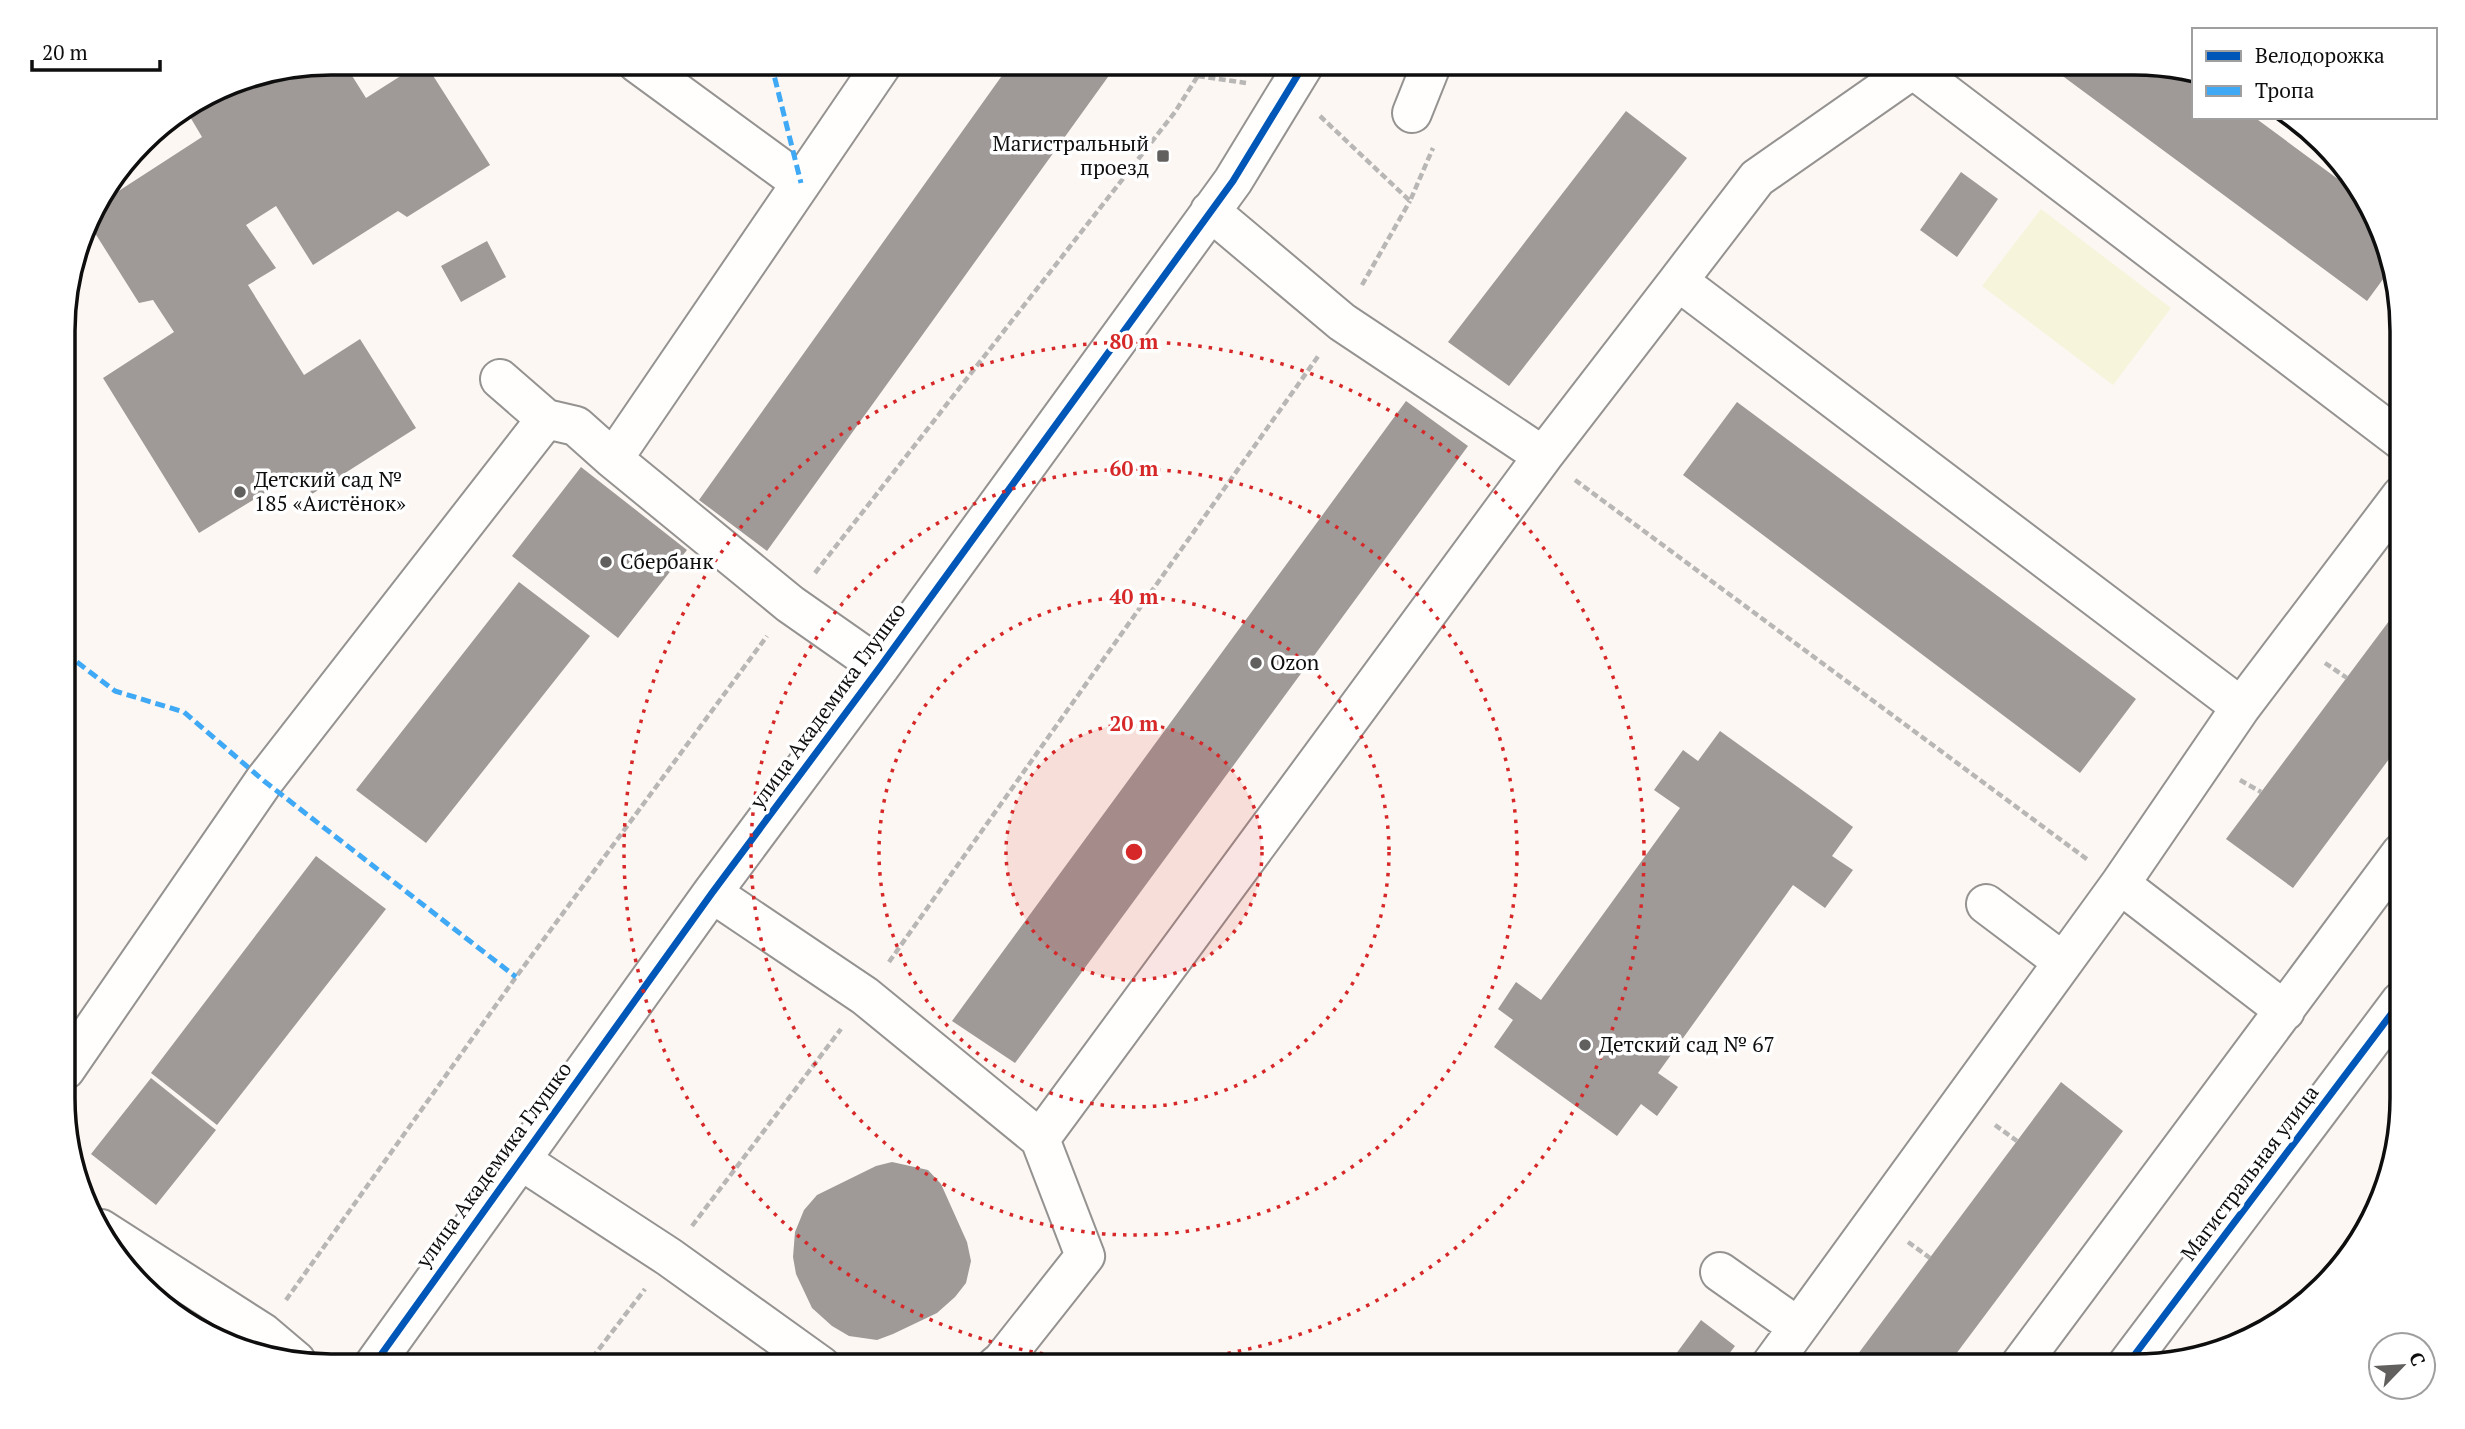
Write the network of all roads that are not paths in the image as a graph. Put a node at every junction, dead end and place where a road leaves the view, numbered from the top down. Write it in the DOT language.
graph roads {
  1 [pos="654,75"];
  2 [pos="875,75"];
  3 [pos="1431,75"];
  4 [pos="1902,75"];
  5 [pos="1927,75"];
  6 [pos="1298,76"];
  7 [pos="1424,128"];
  8 [pos="802,183"];
  9 [pos="1210,211"];
  10 [pos="1678,281"];
  11 [pos="500,379"];
  12 [pos="546,419"];
  13 [pos="2390,432"];
  14 [pos="1543,456"];
  15 [pos="613,460"];
  16 [pos="2390,511"];
  17 [pos="880,667"];
  18 [pos="2241,707"];
  19 [pos="2390,868"];
  20 [pos="2120,884"];
  21 [pos="712,893"];
  22 [pos="1986,905"];
  23 [pos="2063,962"];
  24 [pos="2285,1011"];
  25 [pos="2390,1017"];
  26 [pos="75,1055"];
  27 [pos="1040,1139"];
  28 [pos="519,1159"];
  29 [pos="117,1239"];
  30 [pos="1720,1272"];
  31 [pos="1798,1327"];
  32 [pos="283,1349"];
  33 [pos="381,1354"];
  34 [pos="804,1354"];
  35 [pos="1008,1354"];
  36 [pos="1779,1354"];
  37 [pos="2029,1354"];
  38 [pos="2136,1354"];
  1 -- 8 [label="street"];
  2 -- 8 [label="street"];
  3 -- 7 [label="street"];
  4 -- 10 [label="street"];
  5 -- 13 [label="street"];
  6 -- 9 [label="street, улица Академика Глушко"];
  8 -- 15 [label="street"];
  9 -- 14 [label="street"];
  9 -- 17 [label="street, улица Академика Глушко"];
  10 -- 14 [label="street"];
  10 -- 18 [label="street"];
  11 -- 12 [label="street"];
  12 -- 15 [label="street"];
  12 -- 26 [label="street"];
  14 -- 27 [label="street"];
  15 -- 17 [label="street"];
  16 -- 18 [label="street"];
  17 -- 21 [label="street, улица Академика Глушко"];
  18 -- 20 [label="street"];
  19 -- 24 [label="street"];
  20 -- 23 [label="street"];
  20 -- 24 [label="street"];
  21 -- 27 [label="street"];
  21 -- 28 [label="street, улица Академика Глушко"];
  22 -- 23 [label="street"];
  23 -- 31 [label="street"];
  24 -- 37 [label="street"];
  25 -- 38 [label="street, Магистральная улица"];
  27 -- 35 [label="street"];
  28 -- 33 [label="street, улица Академика Глушко"];
  28 -- 34 [label="street"];
  29 -- 32 [label="street"];
  30 -- 31 [label="street"];
  31 -- 36 [label="street"];
}
